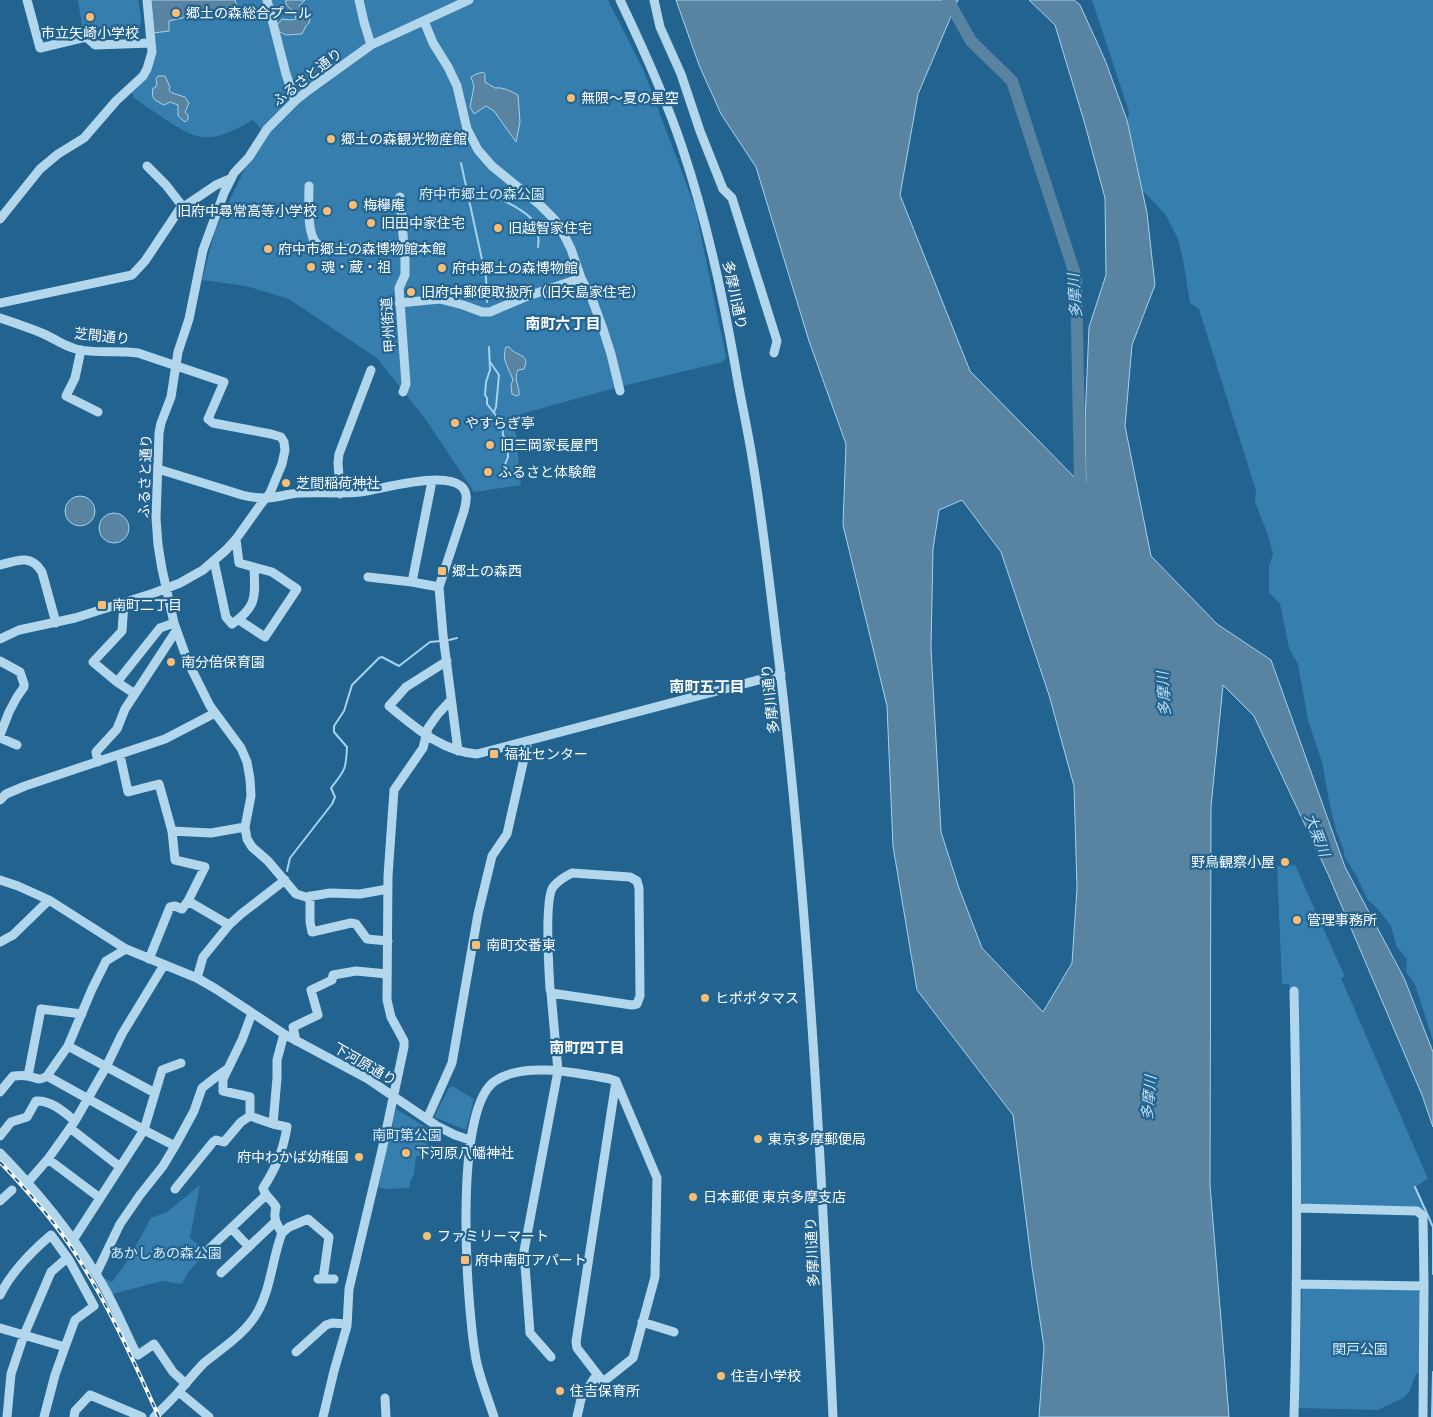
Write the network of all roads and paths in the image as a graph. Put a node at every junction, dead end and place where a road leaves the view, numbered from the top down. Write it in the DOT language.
graph roads {
  1 [pos="27,0"];
  2 [pos="147,0"];
  3 [pos="266,0"];
  4 [pos="360,0"];
  5 [pos="469,0"];
  6 [pos="620,0"];
  7 [pos="654,0"];
  8 [pos="424,21"];
  9 [pos="151,43"];
  10 [pos="371,45"];
  11 [pos="294,98"];
  12 [pos="147,166"];
  13 [pos="230,179"];
  14 [pos="309,186"];
  15 [pos="400,197"];
  16 [pos="183,207"];
  17 [pos="0,219"];
  18 [pos="404,244"];
  19 [pos="582,278"];
  20 [pos="0,303"];
  21 [pos="399,303"];
  22 [pos="0,318"];
  23 [pos="81,350"];
  24 [pos="774,353"];
  25 [pos="175,365"];
  26 [pos="371,370"];
  27 [pos="620,391"];
  28 [pos="403,392"];
  29 [pos="98,412"];
  30 [pos="158,469"];
  31 [pos="432,481"];
  32 [pos="340,494"];
  33 [pos="266,498"];
  34 [pos="236,539"];
  35 [pos="214,561"];
  36 [pos="0,565"];
  37 [pos="254,567"];
  38 [pos="368,577"];
  39 [pos="412,582"];
  40 [pos="439,587"];
  41 [pos="166,589"];
  42 [pos="124,602"];
  43 [pos="239,620"];
  44 [pos="56,623"];
  45 [pos="175,627"];
  46 [pos="0,639"];
  47 [pos="446,660"];
  48 [pos="0,661"];
  49 [pos="781,674"];
  50 [pos="117,682"];
  51 [pos="135,694"];
  52 [pos="452,700"];
  53 [pos="215,713"];
  54 [pos="427,734"];
  55 [pos="0,736"];
  56 [pos="528,741"];
  57 [pos="17,745"];
  58 [pos="458,751"];
  59 [pos="120,755"];
  60 [pos="98,762"];
  61 [pos="0,800"];
  62 [pos="245,826"];
  63 [pos="172,831"];
  64 [pos="0,880"];
  65 [pos="285,880"];
  66 [pos="388,889"];
  67 [pos="310,896"];
  68 [pos="49,900"];
  69 [pos="188,901"];
  70 [pos="229,925"];
  71 [pos="388,941"];
  72 [pos="0,942"];
  73 [pos="126,949"];
  74 [pos="149,959"];
  75 [pos="164,965"];
  76 [pos="387,974"];
  77 [pos="197,978"];
  78 [pos="1294,990"];
  79 [pos="551,993"];
  80 [pos="252,1013"];
  81 [pos="82,1014"];
  82 [pos="284,1034"];
  83 [pos="296,1041"];
  84 [pos="68,1046"];
  85 [pos="181,1063"];
  86 [pos="106,1067"];
  87 [pos="226,1070"];
  88 [pos="558,1071"];
  89 [pos="28,1076"];
  90 [pos="47,1076"];
  91 [pos="616,1081"];
  92 [pos="0,1092"];
  93 [pos="155,1093"];
  94 [pos="394,1096"];
  95 [pos="88,1098"];
  96 [pos="250,1116"];
  97 [pos="427,1120"];
  98 [pos="273,1124"];
  99 [pos="73,1125"];
  100 [pos="144,1130"];
  101 [pos="0,1136"];
  102 [pos="470,1140"];
  103 [pos="175,1146"];
  104 [pos="0,1153"];
  105 [pos="48,1159"];
  106 [pos="120,1167"];
  107 [pos="28,1182"];
  108 [pos="175,1189"];
  109 [pos="12,1190"];
  110 [pos="266,1195"];
  111 [pos="100,1198"];
  112 [pos="0,1201"];
  113 [pos="1297,1208"];
  114 [pos="275,1222"];
  115 [pos="231,1228"];
  116 [pos="282,1232"];
  117 [pos="73,1240"];
  118 [pos="250,1247"];
  119 [pos="209,1249"];
  120 [pos="67,1258"];
  121 [pos="221,1273"];
  122 [pos="96,1274"];
  123 [pos="334,1279"];
  124 [pos="1296,1284"];
  125 [pos="1424,1286"];
  126 [pos="0,1295"];
  127 [pos="642,1322"];
  128 [pos="347,1324"];
  129 [pos="0,1328"];
  130 [pos="674,1332"];
  131 [pos="24,1335"];
  132 [pos="65,1347"];
  133 [pos="301,1351"];
  134 [pos="551,1357"];
  135 [pos="597,1374"];
  136 [pos="186,1384"];
  137 [pos="179,1392"];
  138 [pos="4,1394"];
  139 [pos="385,1398"];
  140 [pos="7,1417"];
  141 [pos="44,1417"];
  142 [pos="74,1417"];
  143 [pos="142,1417"];
  144 [pos="154,1417"];
  145 [pos="209,1417"];
  146 [pos="323,1417"];
  147 [pos="386,1417"];
  148 [pos="494,1417"];
  149 [pos="578,1417"];
  150 [pos="833,1417"];
  151 [pos="1294,1417"];
  152 [pos="1423,1417"];
  1 -- 9 [label="street"];
  2 -- 9 [label="street"];
  3 -- 11 [label="street"];
  4 -- 10 [label="street"];
  5 -- 8 [label="street"];
  6 -- 49 [label="street, 多摩川通り"];
  7 -- 24 [label="street"];
  8 -- 10 [label="street"];
  8 -- 19 [label="street"];
  9 -- 17 [label="street"];
  10 -- 13 [label="street, ふるさと通り"];
  12 -- 16 [label="street"];
  13 -- 16 [label="street"];
  13 -- 25 [label="street, ふるさと通り"];
  14 -- 18 [label="street"];
  15 -- 18 [label="street, 甲州街道"];
  16 -- 20 [label="street"];
  18 -- 21 [label="street, 甲州街道"];
  19 -- 21 [label="street"];
  19 -- 27 [label="street"];
  21 -- 28 [label="street, 甲州街道"];
  22 -- 23 [label="street, 芝間通り"];
  23 -- 25 [label="street, 芝間通り"];
  23 -- 29 [label="street"];
  25 -- 30 [label="street, ふるさと通り"];
  25 -- 33 [label="street, 芝間通り"];
  26 -- 32 [label="street"];
  30 -- 33 [label="street"];
  30 -- 41 [label="street, ふるさと通り"];
  31 -- 32 [label="street"];
  31 -- 39 [label="street"];
  31 -- 40 [label="street"];
  32 -- 33 [label="street"];
  33 -- 34 [label="street"];
  34 -- 35 [label="street"];
  34 -- 37 [label="street"];
  35 -- 41 [label="street"];
  35 -- 43 [label="street"];
  36 -- 44 [label="street"];
  37 -- 43 [label="street"];
  37 -- 43 [label="street"];
  38 -- 39 [label="street"];
  39 -- 40 [label="street"];
  40 -- 47 [label="street"];
  41 -- 42 [label="street"];
  41 -- 45 [label="street, ふるさと通り"];
  42 -- 44 [label="street"];
  42 -- 50 [label="street"];
  44 -- 46 [label="street"];
  45 -- 50 [label="street"];
  45 -- 51 [label="street"];
  45 -- 53 [label="street, ふるさと通り"];
  47 -- 52 [label="street"];
  47 -- 54 [label="street"];
  48 -- 55 [label="street"];
  49 -- 56 [label="street"];
  49 -- 150 [label="street, 多摩川通り"];
  50 -- 51 [label="street"];
  51 -- 60 [label="street"];
  52 -- 54 [label="street"];
  52 -- 58 [label="street"];
  53 -- 59 [label="street"];
  53 -- 62 [label="street, ふるさと通り"];
  54 -- 58 [label="street"];
  54 -- 66 [label="street"];
  55 -- 57 [label="street"];
  56 -- 58 [label="street"];
  56 -- 97 [label="street"];
  59 -- 60 [label="street"];
  59 -- 63 [label="street"];
  60 -- 61 [label="street"];
  62 -- 63 [label="street"];
  62 -- 65 [label="street"];
  63 -- 69 [label="street"];
  64 -- 68 [label="street, 下河原通り"];
  65 -- 67 [label="street"];
  65 -- 70 [label="street"];
  66 -- 67 [label="street"];
  66 -- 71 [label="street"];
  67 -- 71 [label="street"];
  68 -- 72 [label="street"];
  68 -- 73 [label="street, 下河原通り"];
  69 -- 70 [label="street"];
  69 -- 74 [label="street"];
  70 -- 77 [label="street"];
  71 -- 76 [label="street"];
  73 -- 74 [label="street, 下河原通り"];
  73 -- 81 [label="street"];
  74 -- 75 [label="street, 下河原通り"];
  75 -- 77 [label="street, 下河原通り"];
  75 -- 86 [label="street"];
  76 -- 83 [label="street"];
  76 -- 94 [label="street"];
  77 -- 80 [label="street, 下河原通り"];
  78 -- 113 [label="street"];
  79 -- 79 [label="street"];
  79 -- 88 [label="street"];
  80 -- 82 [label="street, 下河原通り"];
  80 -- 87 [label="street"];
  81 -- 84 [label="street"];
  81 -- 89 [label="street"];
  82 -- 83 [label="street, 下河原通り"];
  82 -- 98 [label="street"];
  83 -- 94 [label="street, 下河原通り"];
  84 -- 86 [label="street"];
  84 -- 90 [label="street"];
  85 -- 93 [label="street"];
  86 -- 93 [label="street"];
  86 -- 95 [label="street"];
  87 -- 96 [label="street"];
  87 -- 103 [label="street"];
  88 -- 91 [label="street"];
  88 -- 102 [label="street"];
  88 -- 134 [label="street"];
  89 -- 90 [label="street"];
  89 -- 92 [label="street"];
  90 -- 95 [label="street"];
  91 -- 127 [label="street"];
  91 -- 135 [label="street"];
  93 -- 100 [label="street"];
  94 -- 97 [label="street, 下河原通り"];
  94 -- 128 [label="street"];
  95 -- 99 [label="street"];
  95 -- 100 [label="street"];
  96 -- 98 [label="street"];
  96 -- 108 [label="street"];
  97 -- 102 [label="street, 下河原通り"];
  98 -- 110 [label="street"];
  99 -- 101 [label="street"];
  99 -- 105 [label="street"];
  99 -- 106 [label="street"];
  100 -- 103 [label="street"];
  100 -- 106 [label="street"];
  102 -- 148 [label="street"];
  103 -- 122 [label="street"];
  104 -- 107 [label="street"];
  105 -- 107 [label="street"];
  105 -- 111 [label="street"];
  106 -- 111 [label="street"];
  107 -- 117 [label="street"];
  109 -- 112 [label="street"];
  110 -- 114 [label="street"];
  110 -- 115 [label="street"];
  111 -- 117 [label="street"];
  113 -- 124 [label="street"];
  113 -- 125 [label="street"];
  114 -- 116 [label="street"];
  114 -- 118 [label="street"];
  115 -- 118 [label="street"];
  115 -- 119 [label="street"];
  116 -- 123 [label="street"];
  116 -- 136 [label="street"];
  117 -- 122 [label="street"];
  118 -- 121 [label="street"];
  120 -- 126 [label="street"];
  120 -- 131 [label="street"];
  120 -- 132 [label="street"];
  122 -- 136 [label="street"];
  124 -- 125 [label="street"];
  124 -- 151 [label="street"];
  125 -- 152 [label="street"];
  127 -- 130 [label="street"];
  127 -- 135 [label="street"];
  128 -- 133 [label="street"];
  128 -- 146 [label="street"];
  129 -- 131 [label="street"];
  131 -- 132 [label="street"];
  131 -- 138 [label="street"];
  132 -- 141 [label="street"];
  135 -- 149 [label="street"];
  136 -- 137 [label="street"];
  137 -- 144 [label="street"];
  137 -- 145 [label="street"];
  138 -- 140 [label="street"];
  139 -- 147 [label="street"];
  142 -- 143 [label="street"];
}
